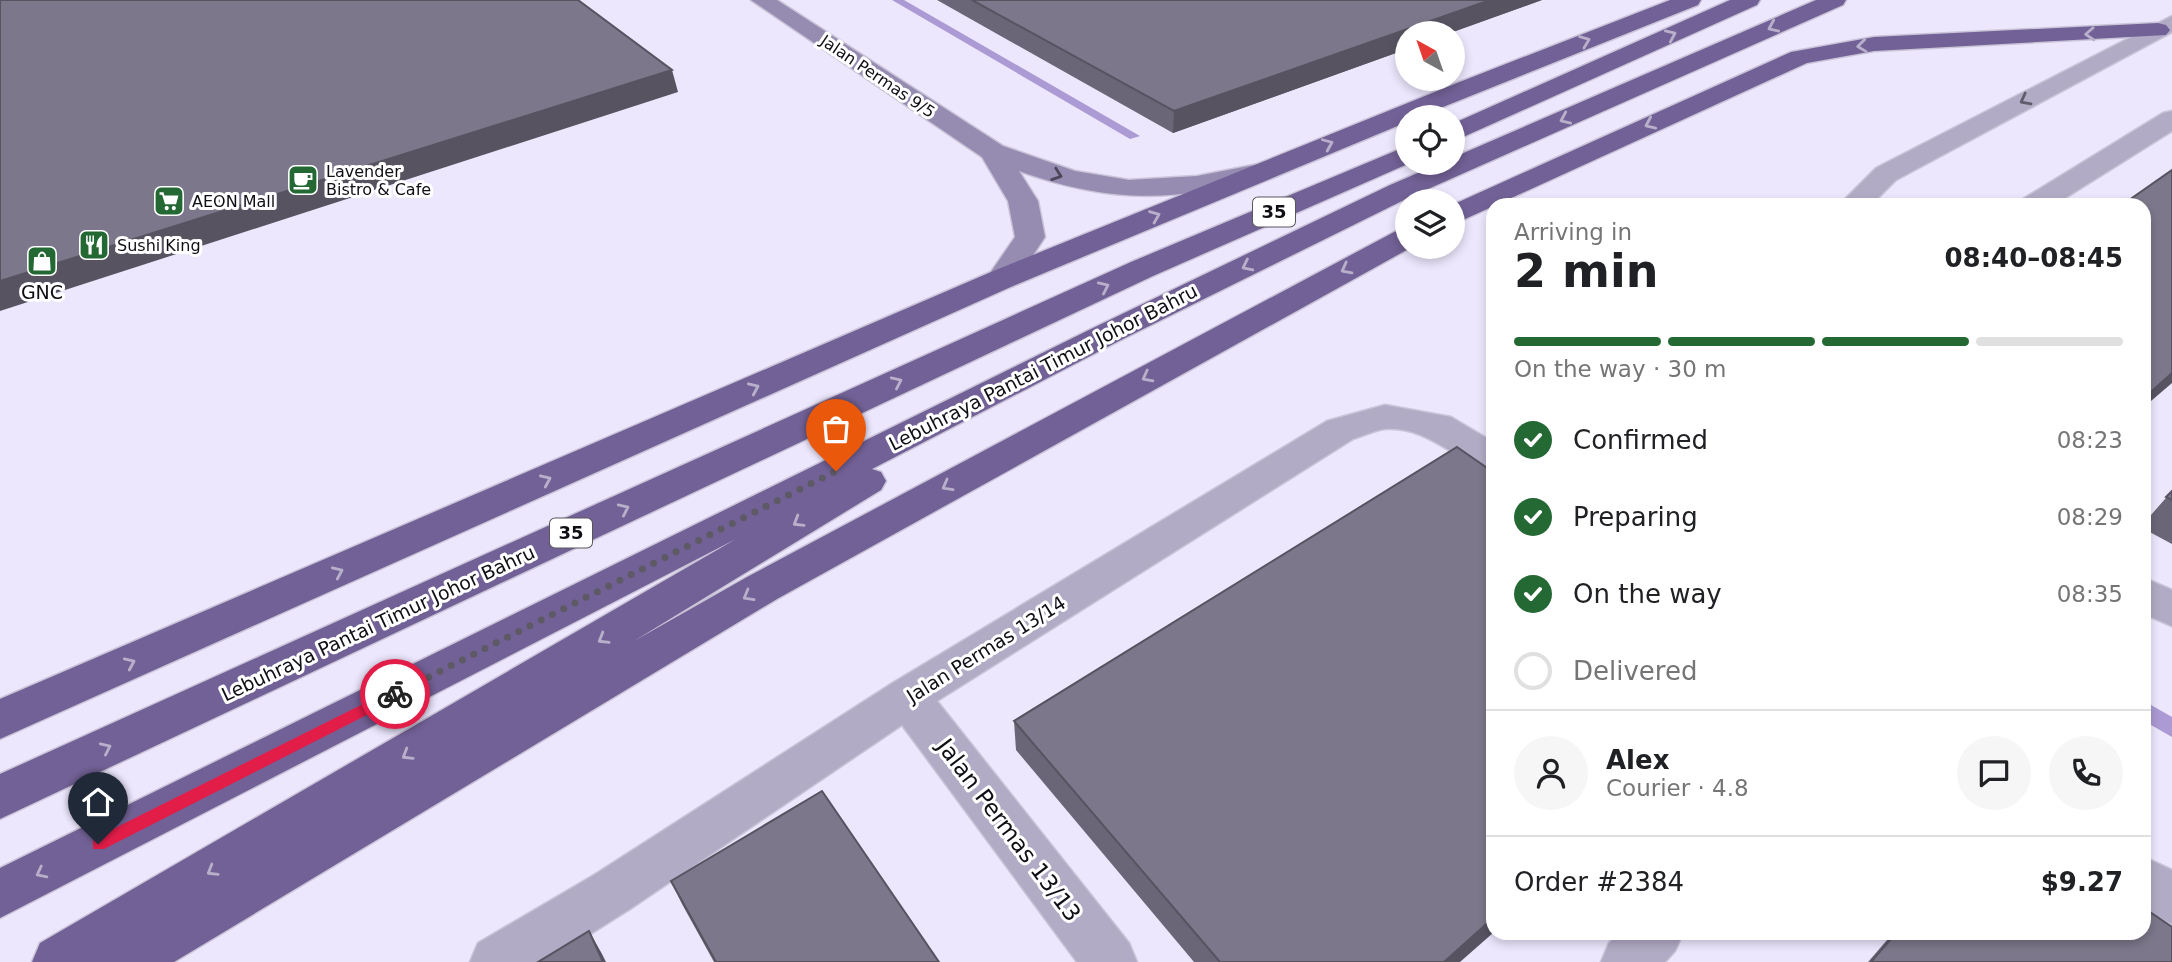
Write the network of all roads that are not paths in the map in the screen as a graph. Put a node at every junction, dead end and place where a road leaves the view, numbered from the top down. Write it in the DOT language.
graph roads {
  1 [pos="762,0"];
  2 [pos="1690,0"];
  3 [pos="1749,0"];
  4 [pos="1835,0"];
  5 [pos="2165,26"];
  6 [pos="2172,119"];
  7 [pos="1465,128"];
  8 [pos="993,152"];
  9 [pos="1395,159"];
  10 [pos="1265,171"];
  11 [pos="1491,198"];
  12 [pos="1861,198"];
  13 [pos="2044,198"];
  14 [pos="1486,200"];
  15 [pos="1465,210"];
  16 [pos="1395,244"];
  17 [pos="1002,279"];
  18 [pos="1107,334"];
  19 [pos="1486,455"];
  20 [pos="2151,598"];
  21 [pos="2172,610"];
  22 [pos="907,697"];
  23 [pos="0,720"];
  24 [pos="0,797"];
  25 [pos="2151,886"];
  26 [pos="0,894"];
  27 [pos="2172,899"];
  28 [pos="1649,940"];
  29 [pos="59,962"];
  30 [pos="123,962"];
  31 [pos="497,962"];
  32 [pos="1110,962"];
  33 [pos="1628,962"];
  1 -- 8 [label="street, Jalan Permas 9/5"];
  10 -- 2 [label="highway, one-way"];
  7 -- 3 [label="highway, one-way"];
  4 -- 18 [label="highway, Lebuhraya Pantai Timur Johor Bahru / 35, one-way"];
  5 -- 11 [label="highway, one-way"];
  5 -- 12 [label="street, one-way"];
  6 -- 13 [label="street"];
  8 -- 10 [label="street, Jalan Permas 9/5, one-way"];
  8 -- 17 [label="street, Jalan Permas 9/5"];
  24 -- 9 [label="highway, Lebuhraya Pantai Timur Johor Bahru / 35, one-way"];
  17 -- 10 [label="highway, one-way"];
  14 -- 15 [label="highway, one-way"];
  16 -- 30 [label="highway, one-way"];
  23 -- 17 [label="highway, one-way"];
  18 -- 26 [label="highway, Lebuhraya Pantai Timur Johor Bahru / 35, one-way"];
  18 -- 29 [label="highway, one-way"];
  19 -- 22 [label="street, Jalan Permas 13/14"];
  20 -- 21 [label="street"];
  22 -- 31 [label="street, Jalan Permas 13/14"];
  22 -- 32 [label="street, Jalan Permas 13/13"];
  25 -- 27 [label="street"];
  28 -- 33 [label="street"];
}
